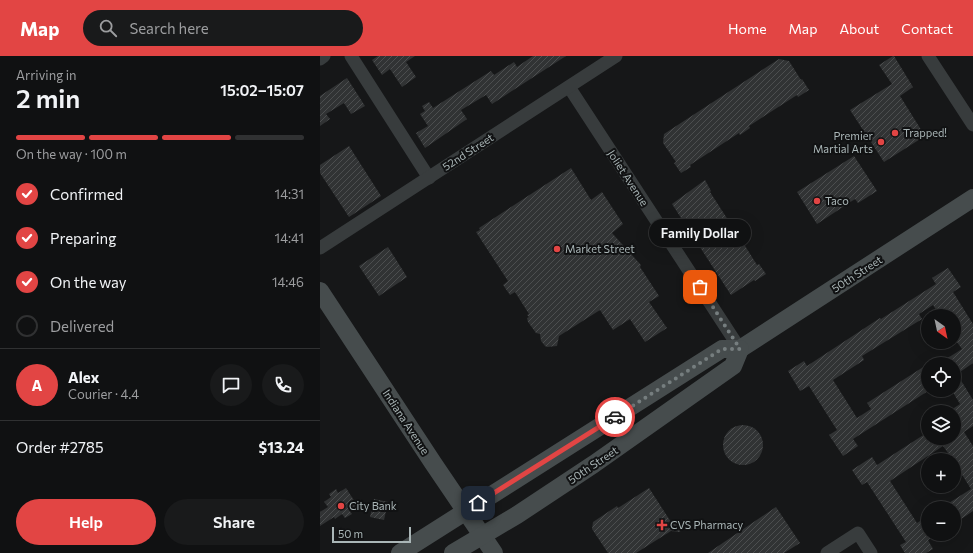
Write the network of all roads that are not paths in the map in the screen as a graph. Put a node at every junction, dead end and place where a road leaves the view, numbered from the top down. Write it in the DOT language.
graph roads {
  1 [pos="324,56"];
  2 [pos="351,56"];
  3 [pos="616,56"];
  4 [pos="928,56"];
  5 [pos="320,59"];
  6 [pos="569,87"];
  7 [pos="973,125"];
  8 [pos="429,178"];
  9 [pos="973,198"];
  10 [pos="320,248"];
  11 [pos="320,291"];
  12 [pos="740,349"];
  13 [pos="466,511"];
  14 [pos="482,536"];
  15 [pos="400,553"];
  16 [pos="453,553"];
  17 [pos="494,553"];
  18 [pos="827,553"];
  19 [pos="871,553"];
  1 -- 5 [label="street"];
  2 -- 8 [label="street"];
  3 -- 6 [label="street, 52nd Street"];
  4 -- 7 [label="street"];
  6 -- 8 [label="street, 52nd Street"];
  6 -- 12 [label="street, Joliet Avenue"];
  8 -- 10 [label="street, 52nd Street"];
  9 -- 12 [label="main road, 50th Street"];
  11 -- 13 [label="main road, Indiana Avenue"];
  12 -- 13 [label="main road, 50th Street"];
  12 -- 14 [label="main road, 50th Street"];
  13 -- 14 [label="main road, Indiana Avenue"];
  13 -- 15 [label="main road, 50th Street"];
  14 -- 16 [label="main road, 50th Street"];
  14 -- 17 [label="main road, Indiana Avenue"];
  18 -- 19 [label="street"];
}
